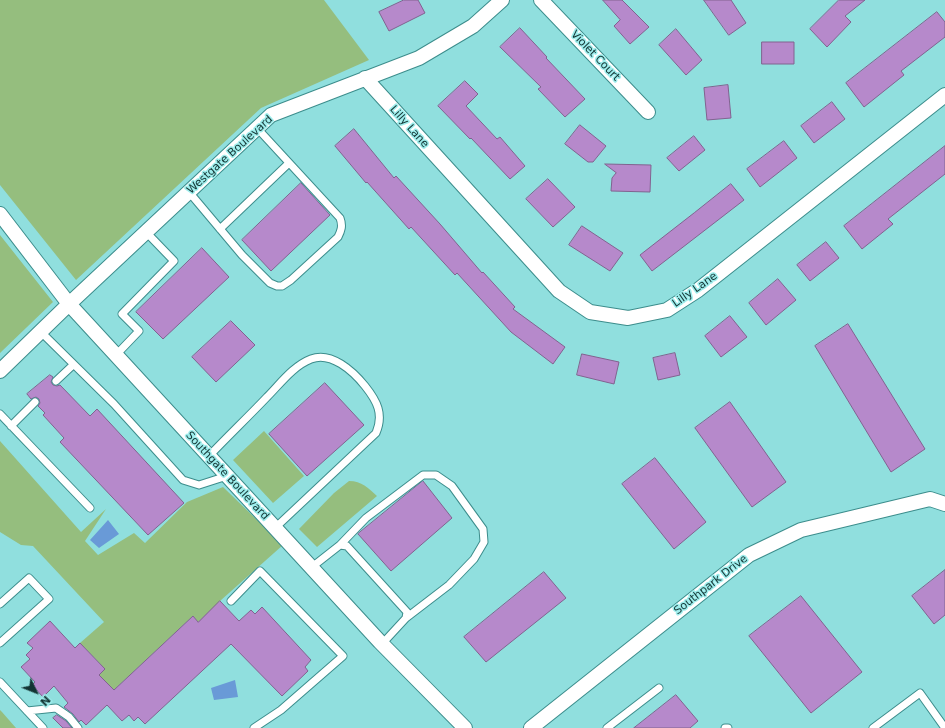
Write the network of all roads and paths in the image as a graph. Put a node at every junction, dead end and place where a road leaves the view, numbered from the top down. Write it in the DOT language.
graph roads {
  1 [pos="502,0"];
  2 [pos="541,0"];
  3 [pos="365,78"];
  4 [pos="945,95"];
  5 [pos="648,112"];
  6 [pos="258,128"];
  7 [pos="289,163"];
  8 [pos="189,192"];
  9 [pos="0,214"];
  10 [pos="220,229"];
  11 [pos="146,232"];
  12 [pos="69,304"];
  13 [pos="41,332"];
  14 [pos="116,355"];
  15 [pos="73,365"];
  16 [pos="0,372"];
  17 [pos="56,381"];
  18 [pos="35,402"];
  19 [pos="0,414"];
  20 [pos="11,426"];
  21 [pos="209,456"];
  22 [pos="228,476"];
  23 [pos="945,504"];
  24 [pos="90,508"];
  25 [pos="275,528"];
  26 [pos="340,545"];
  27 [pos="312,567"];
  28 [pos="231,601"];
  29 [pos="0,604"];
  30 [pos="406,618"];
  31 [pos="0,643"];
  32 [pos="382,644"];
  33 [pos="0,682"];
  34 [pos="659,688"];
  35 [pos="27,711"];
  36 [pos="43,728"];
  37 [pos="78,728"];
  38 [pos="254,728"];
  39 [pos="465,728"];
  40 [pos="531,728"];
  41 [pos="607,728"];
  42 [pos="725,728"];
  43 [pos="728,728"];
  44 [pos="873,728"];
  45 [pos="945,728"];
  1 -- 3 [label="street, Westgate Boulevard"];
  2 -- 5 [label="street, Violet Court"];
  3 -- 4 [label="street, Lilly Lane"];
  3 -- 6 [label="street, Westgate Boulevard"];
  6 -- 7 [label="lane"];
  6 -- 8 [label="street, Westgate Boulevard"];
  7 -- 10 [label="lane"];
  7 -- 10 [label="lane"];
  8 -- 10 [label="lane"];
  8 -- 11 [label="street, Westgate Boulevard"];
  9 -- 12 [label="street, Southgate Boulevard"];
  11 -- 12 [label="street, Westgate Boulevard"];
  11 -- 14 [label="lane"];
  12 -- 13 [label="street, Westgate Boulevard"];
  12 -- 14 [label="street, Southgate Boulevard"];
  13 -- 15 [label="lane"];
  13 -- 16 [label="street, Westgate Boulevard"];
  14 -- 21 [label="street, Southgate Boulevard"];
  15 -- 17 [label="lane"];
  15 -- 22 [label="lane"];
  18 -- 20 [label="lane"];
  19 -- 20 [label="lane"];
  20 -- 24 [label="lane"];
  21 -- 22 [label="street, Southgate Boulevard"];
  21 -- 25 [label="lane"];
  22 -- 25 [label="street, Southgate Boulevard"];
  23 -- 40 [label="street, Southpark Drive"];
  25 -- 27 [label="street, Southgate Boulevard"];
  26 -- 27 [label="lane"];
  26 -- 30 [label="lane"];
  26 -- 30 [label="lane"];
  27 -- 32 [label="street, Southgate Boulevard"];
  28 -- 38 [label="lane"];
  29 -- 31 [label="lane"];
  30 -- 32 [label="lane"];
  32 -- 39 [label="street, Southgate Boulevard"];
  33 -- 35 [label="lane"];
  34 -- 41 [label="lane"];
  35 -- 36 [label="lane"];
  35 -- 37 [label="lane"];
  42 -- 43 [label="lane"];
  44 -- 45 [label="lane"];
}
